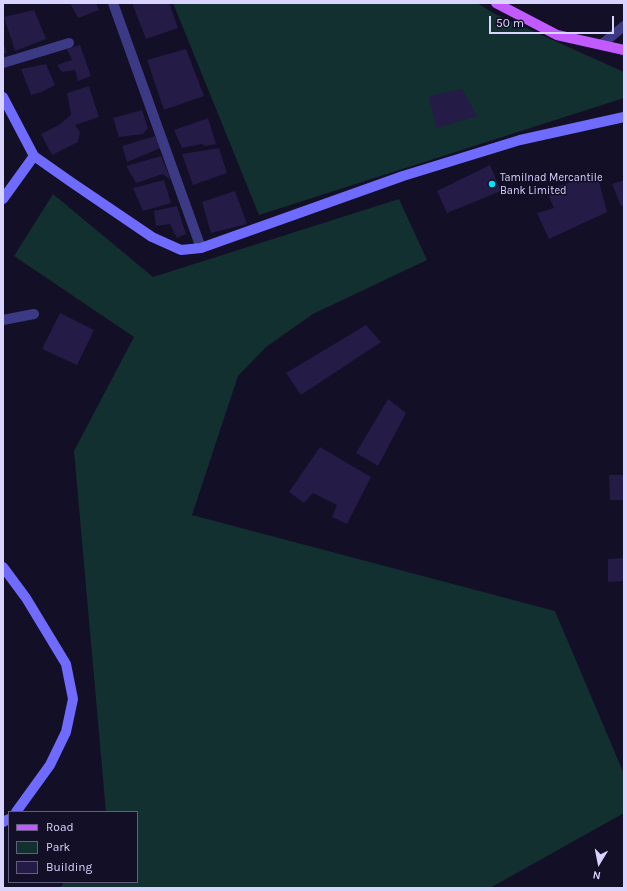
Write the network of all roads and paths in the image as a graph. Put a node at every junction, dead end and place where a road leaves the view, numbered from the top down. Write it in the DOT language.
graph roads {
  1 [pos="113,3"];
  2 [pos="496,3"];
  3 [pos="624,26"];
  4 [pos="69,43"];
  5 [pos="602,44"];
  6 [pos="624,50"];
  7 [pos="3,63"];
  8 [pos="3,97"];
  9 [pos="624,117"];
  10 [pos="34,156"];
  11 [pos="3,199"];
  12 [pos="201,248"];
  13 [pos="34,314"];
  14 [pos="3,320"];
  15 [pos="3,567"];
  16 [pos="17,811"];
  1 -- 12 [label="street"];
  2 -- 5 [label="main road"];
  3 -- 5 [label="street"];
  4 -- 7 [label="street"];
  5 -- 6 [label="main road"];
  8 -- 10 [label="main road"];
  9 -- 12 [label="main road"];
  10 -- 11 [label="main road"];
  10 -- 12 [label="main road"];
  13 -- 14 [label="street"];
  15 -- 16 [label="main road"];
}
